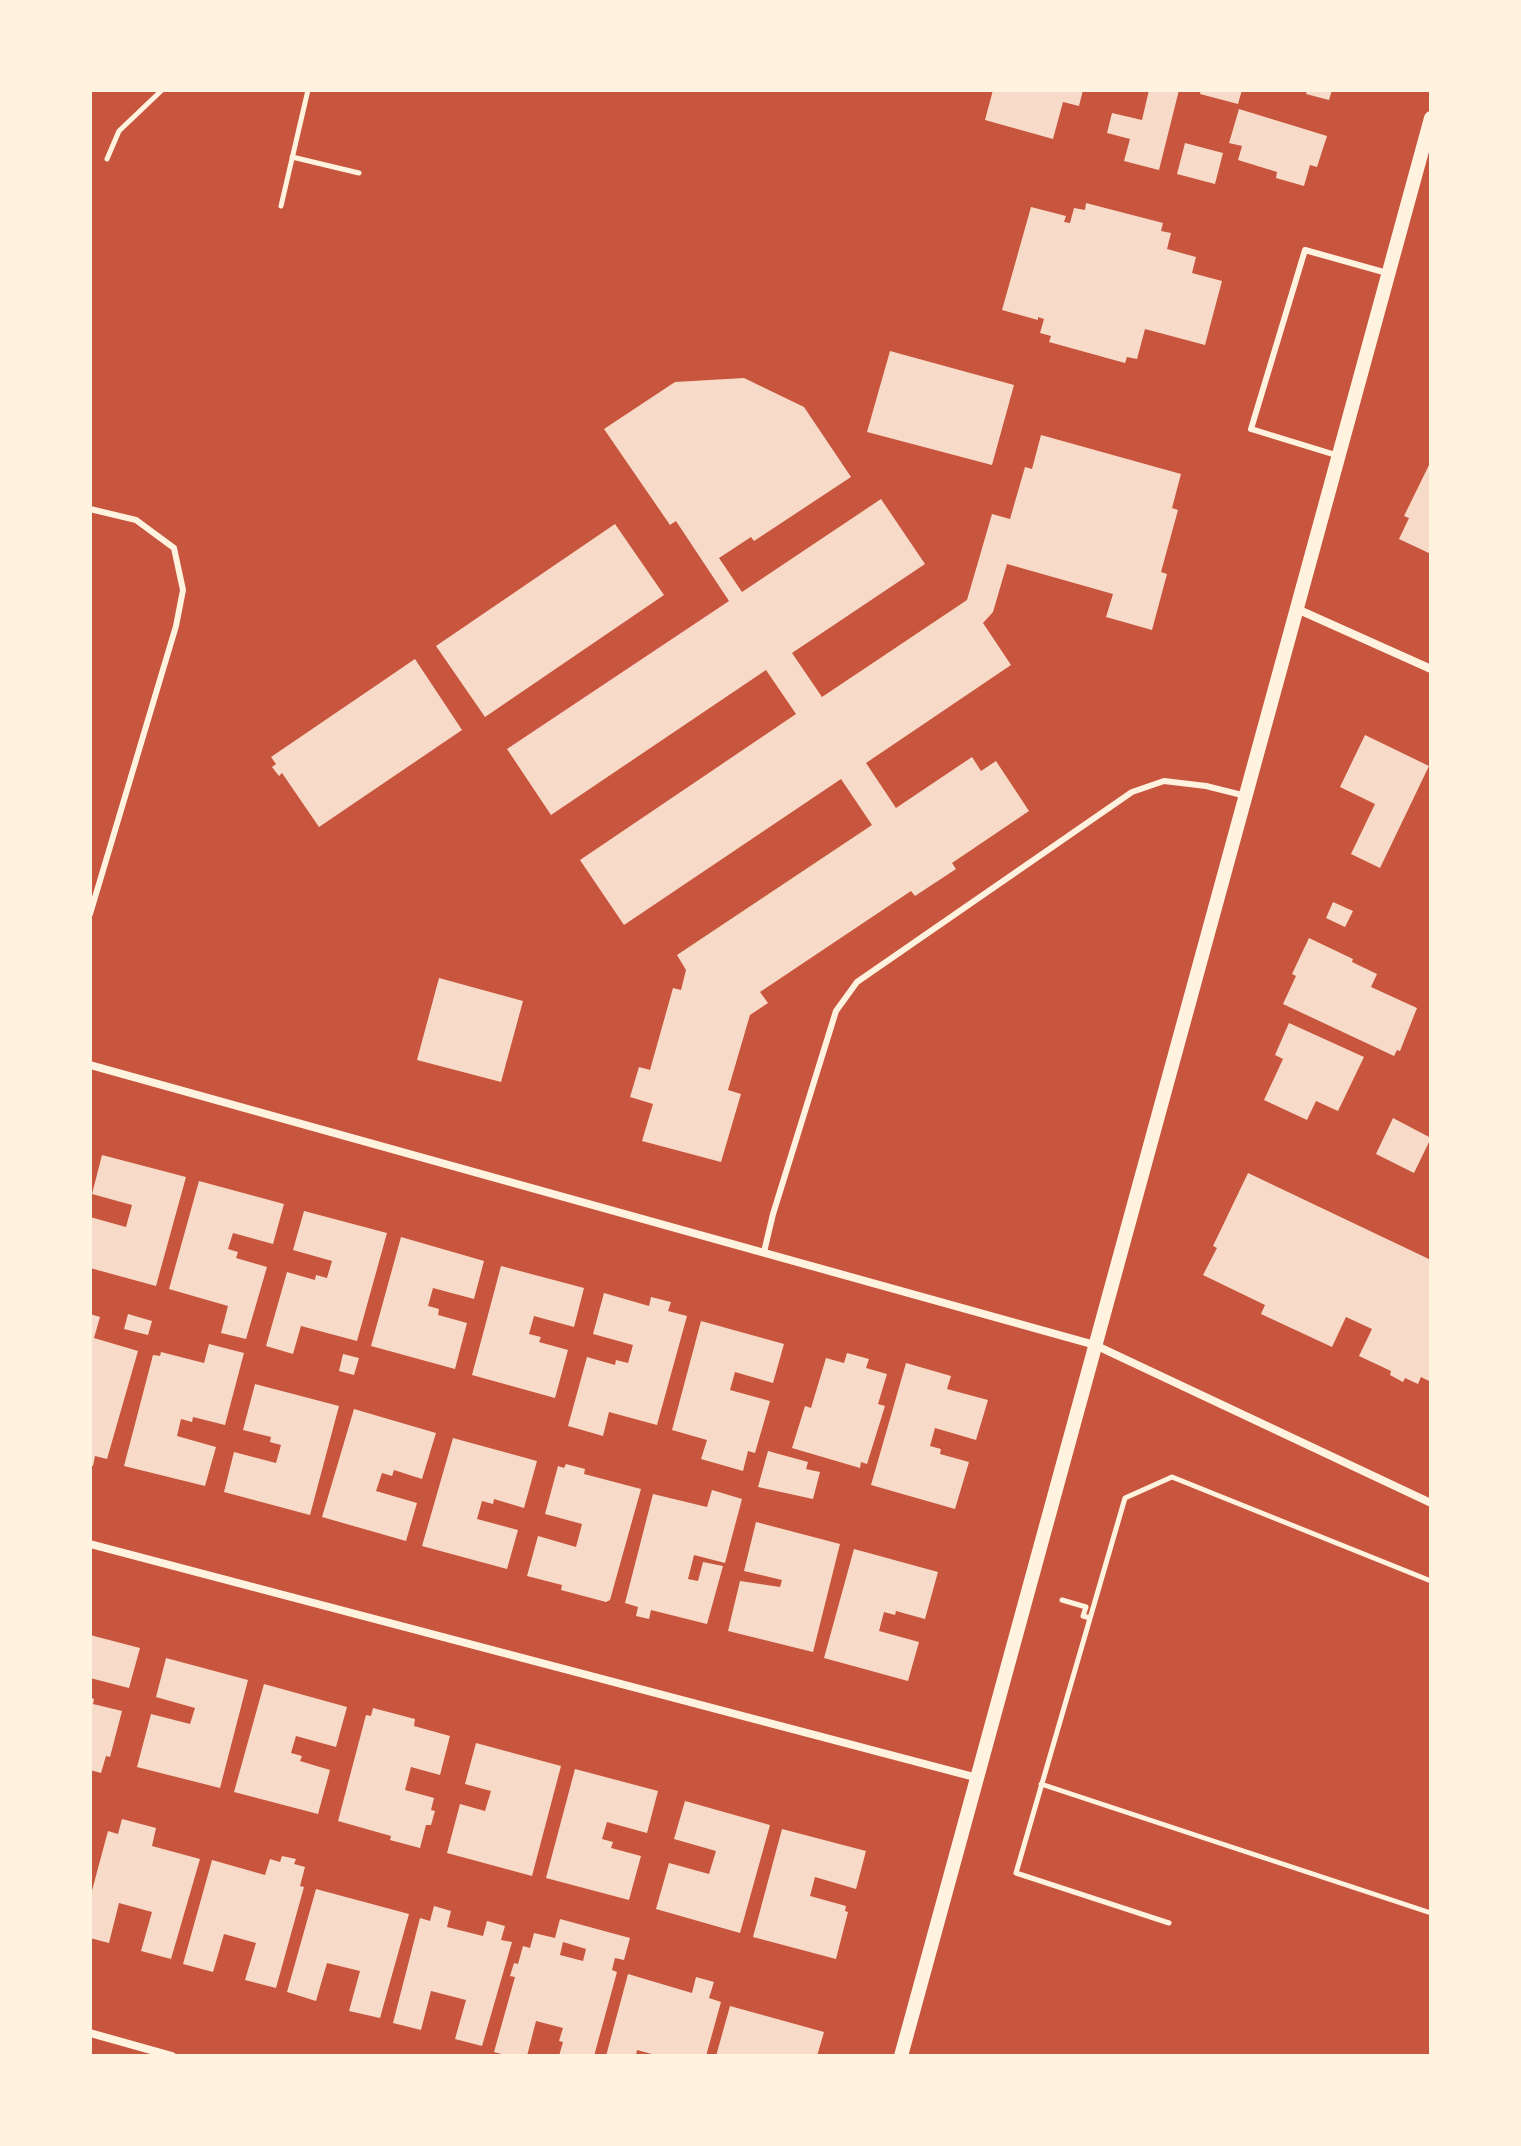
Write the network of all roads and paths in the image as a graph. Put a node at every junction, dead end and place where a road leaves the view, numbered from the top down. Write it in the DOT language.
graph roads {
  1 [pos="162,90"];
  2 [pos="308,90"];
  3 [pos="1431,118"];
  4 [pos="292,157"];
  5 [pos="107,159"];
  6 [pos="359,173"];
  7 [pos="281,206"];
  8 [pos="1389,274"];
  9 [pos="1339,456"];
  10 [pos="90,509"];
  11 [pos="1297,609"];
  12 [pos="1431,669"];
  13 [pos="1246,796"];
  14 [pos="90,914"];
  15 [pos="90,1065"];
  16 [pos="764,1252"];
  17 [pos="1095,1345"];
  18 [pos="1431,1503"];
  19 [pos="90,1544"];
  20 [pos="1431,1581"];
  21 [pos="1062,1600"];
  22 [pos="1090,1618"];
  23 [pos="978,1778"];
  24 [pos="1041,1784"];
  25 [pos="1431,1913"];
  26 [pos="1169,1923"];
  27 [pos="90,2033"];
  28 [pos="172,2056"];
  29 [pos="901,2056"];
  1 -- 5 [label="path"];
  2 -- 4 [label="path"];
  3 -- 8 [label="street"];
  4 -- 6 [label="path"];
  4 -- 7 [label="path"];
  8 -- 9 [label="street"];
  8 -- 9 [label="lane"];
  9 -- 11 [label="street"];
  10 -- 14 [label="lane"];
  11 -- 12 [label="street"];
  11 -- 13 [label="street"];
  13 -- 16 [label="lane"];
  13 -- 17 [label="street"];
  15 -- 16 [label="street"];
  16 -- 17 [label="street"];
  17 -- 18 [label="street"];
  17 -- 23 [label="street"];
  19 -- 23 [label="street"];
  20 -- 22 [label="path"];
  21 -- 22 [label="path"];
  22 -- 24 [label="path"];
  23 -- 29 [label="street"];
  24 -- 25 [label="path"];
  24 -- 26 [label="path"];
  27 -- 28 [label="street"];
}
